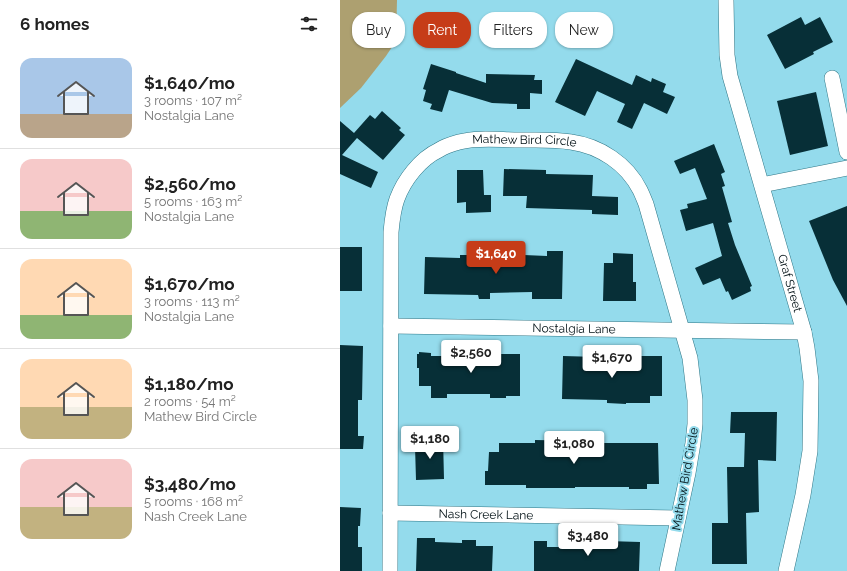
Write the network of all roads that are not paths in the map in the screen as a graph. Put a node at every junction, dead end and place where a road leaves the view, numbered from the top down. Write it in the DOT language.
graph roads {
  1 [pos="726,0"];
  2 [pos="832,78"];
  3 [pos="847,152"];
  4 [pos="847,168"];
  5 [pos="762,185"];
  6 [pos="391,326"];
  7 [pos="682,330"];
  8 [pos="804,332"];
  9 [pos="390,513"];
  10 [pos="678,518"];
  11 [pos="390,571"];
  12 [pos="667,571"];
  13 [pos="786,571"];
  1 -- 5 [label="street, Graf Street"];
  2 -- 3 [label="street"];
  4 -- 5 [label="street"];
  5 -- 8 [label="street, Graf Street"];
  6 -- 7 [label="street, Nostalgia Lane"];
  6 -- 7 [label="street, Mathew Bird Circle"];
  6 -- 9 [label="street, Mathew Bird Circle"];
  7 -- 8 [label="street, Nostalgia Lane"];
  7 -- 10 [label="street, Mathew Bird Circle"];
  8 -- 13 [label="street, Graf Street"];
  9 -- 10 [label="street, Nash Creek Lane"];
  9 -- 11 [label="street, Mathew Bird Circle"];
  10 -- 12 [label="street, Mathew Bird Circle"];
}
